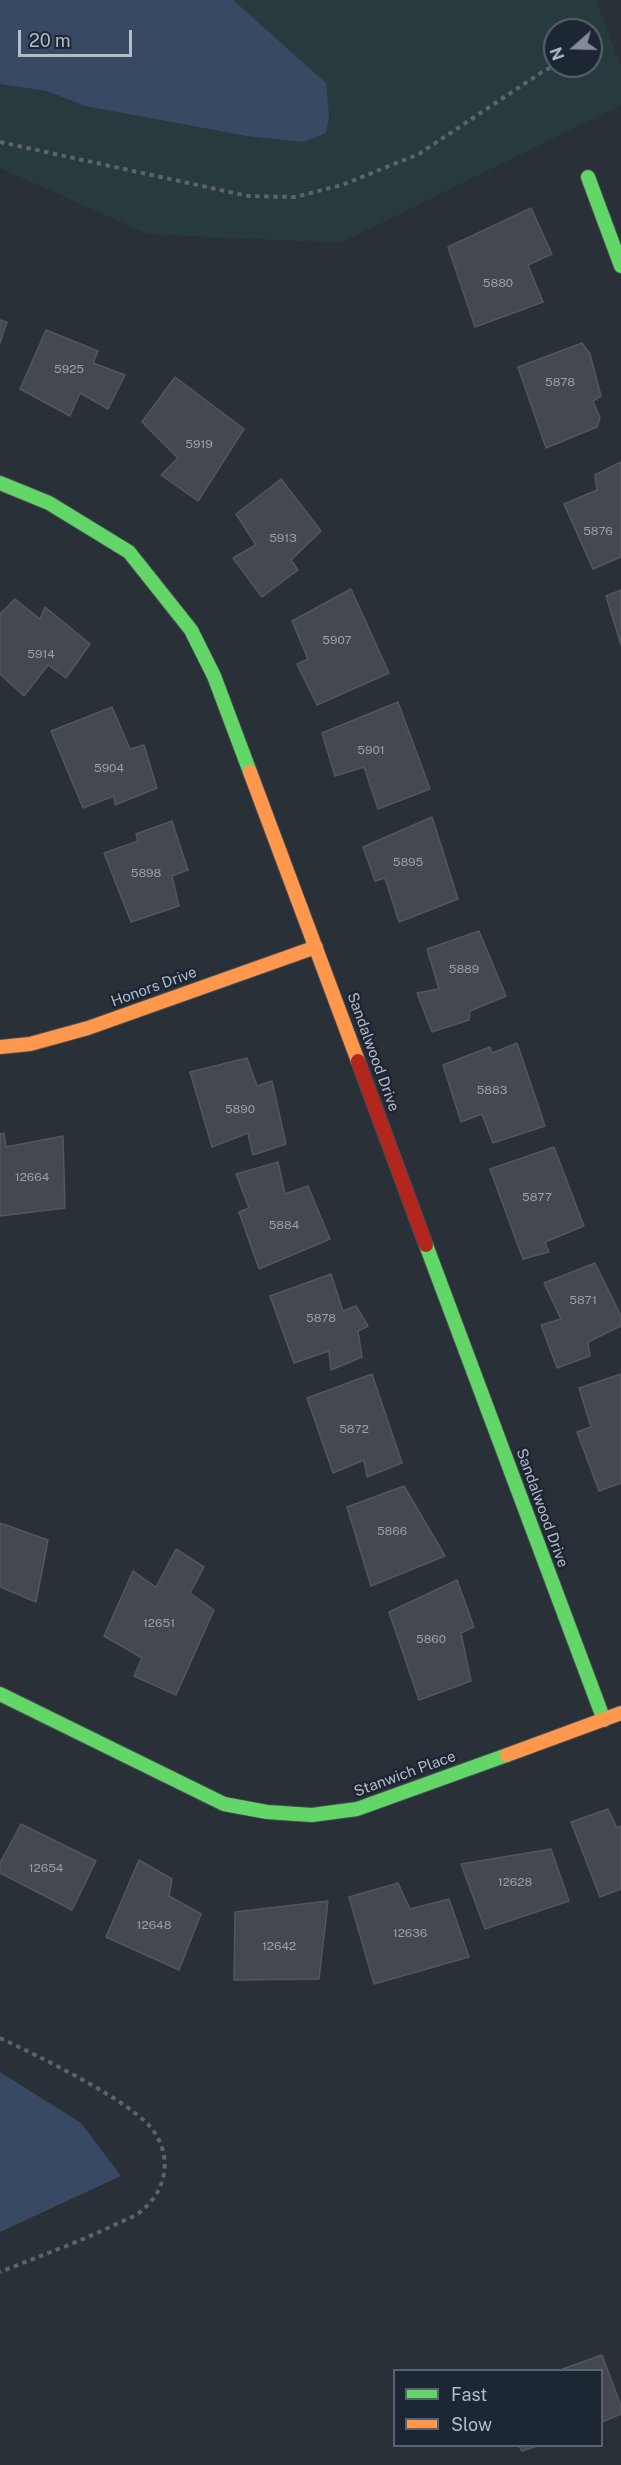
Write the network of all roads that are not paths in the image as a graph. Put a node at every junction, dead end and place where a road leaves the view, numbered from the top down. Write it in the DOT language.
graph roads {
  1 [pos="588,177"];
  2 [pos="621,266"];
  3 [pos="0,483"];
  4 [pos="316,947"];
  5 [pos="0,1047"];
  6 [pos="0,1694"];
  7 [pos="621,1713"];
  8 [pos="604,1720"];
  1 -- 2 [label="street"];
  3 -- 4 [label="street, Sandalwood Drive"];
  4 -- 5 [label="street, Honors Drive"];
  4 -- 8 [label="street, Sandalwood Drive"];
  6 -- 8 [label="street, Stanwich Place"];
  7 -- 8 [label="street, Stanwich Place"];
}
